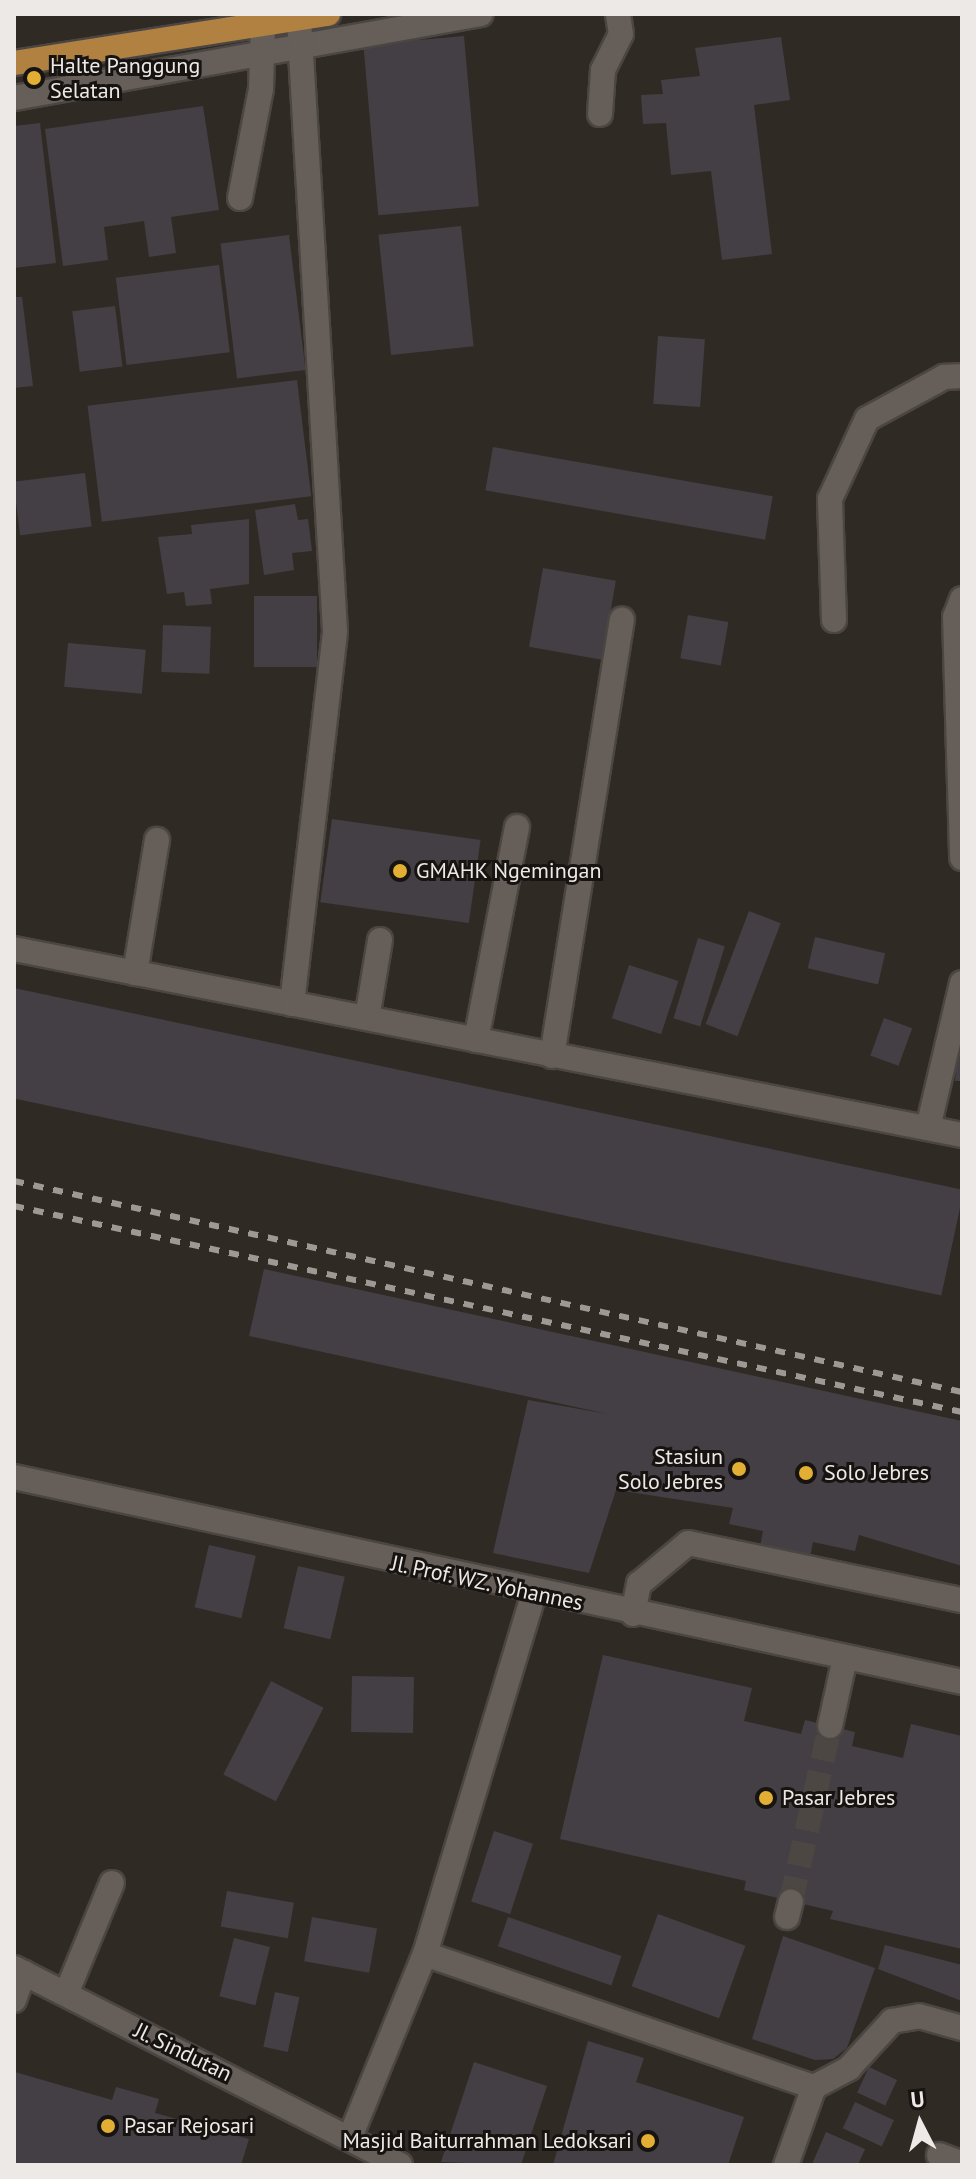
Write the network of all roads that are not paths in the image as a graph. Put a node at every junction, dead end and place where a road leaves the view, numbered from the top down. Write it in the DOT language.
graph roads {
  1 [pos="328,14"];
  2 [pos="481,14"];
  3 [pos="618,14"];
  4 [pos="299,19"];
  5 [pos="263,25"];
  6 [pos="301,49"];
  7 [pos="262,56"];
  8 [pos="14,63"];
  9 [pos="14,98"];
  10 [pos="600,114"];
  11 [pos="240,198"];
  12 [pos="962,376"];
  13 [pos="962,599"];
  14 [pos="622,620"];
  15 [pos="834,620"];
  16 [pos="517,827"];
  17 [pos="157,840"];
  18 [pos="962,853"];
  19 [pos="380,940"];
  20 [pos="14,949"];
  21 [pos="135,973"];
  22 [pos="962,983"];
  23 [pos="292,1004"];
  24 [pos="367,1018"];
  25 [pos="476,1040"];
  26 [pos="552,1056"];
  27 [pos="928,1128"];
  28 [pos="962,1135"];
  29 [pos="14,1477"];
  30 [pos="534,1594"];
  31 [pos="962,1600"];
  32 [pos="633,1614"];
  33 [pos="845,1658"];
  34 [pos="962,1682"];
  35 [pos="830,1726"];
  36 [pos="112,1883"];
  37 [pos="425,1954"];
  38 [pos="19,1970"];
  39 [pos="66,1994"];
  40 [pos="14,2000"];
  41 [pos="962,2028"];
  42 [pos="814,2087"];
  43 [pos="351,2135"];
  44 [pos="939,2155"];
  45 [pos="962,2164"];
  46 [pos="400,2165"];
  47 [pos="786,2165"];
  1 -- 4 [label="main road"];
  2 -- 6 [label="street"];
  3 -- 10 [label="street"];
  4 -- 5 [label="main road"];
  4 -- 6 [label="street"];
  5 -- 7 [label="street"];
  5 -- 8 [label="main road"];
  6 -- 7 [label="street"];
  6 -- 23 [label="street"];
  7 -- 9 [label="street"];
  7 -- 11 [label="street"];
  12 -- 15 [label="street"];
  13 -- 18 [label="street"];
  14 -- 26 [label="street"];
  16 -- 25 [label="street"];
  17 -- 21 [label="street"];
  19 -- 24 [label="street"];
  20 -- 21 [label="street"];
  21 -- 23 [label="street"];
  22 -- 27 [label="street"];
  23 -- 24 [label="street"];
  24 -- 25 [label="street"];
  25 -- 26 [label="street"];
  26 -- 27 [label="street"];
  27 -- 28 [label="street"];
  29 -- 30 [label="street, Jl. Prof. WZ. Yohannes"];
  30 -- 32 [label="street, Jl. Prof. WZ. Yohannes"];
  30 -- 37 [label="street"];
  31 -- 32 [label="street"];
  32 -- 33 [label="street, Jl. Prof. WZ. Yohannes"];
  33 -- 34 [label="street, Jl. Prof. WZ. Yohannes"];
  33 -- 35 [label="street"];
  36 -- 39 [label="street"];
  37 -- 42 [label="street"];
  37 -- 43 [label="street"];
  38 -- 39 [label="street, Jl. Sindutan"];
  38 -- 40 [label="street"];
  39 -- 43 [label="street, Jl. Sindutan"];
  41 -- 42 [label="street"];
  42 -- 47 [label="street"];
  43 -- 46 [label="street, Jl. Sindutan"];
  44 -- 45 [label="street"];
}
